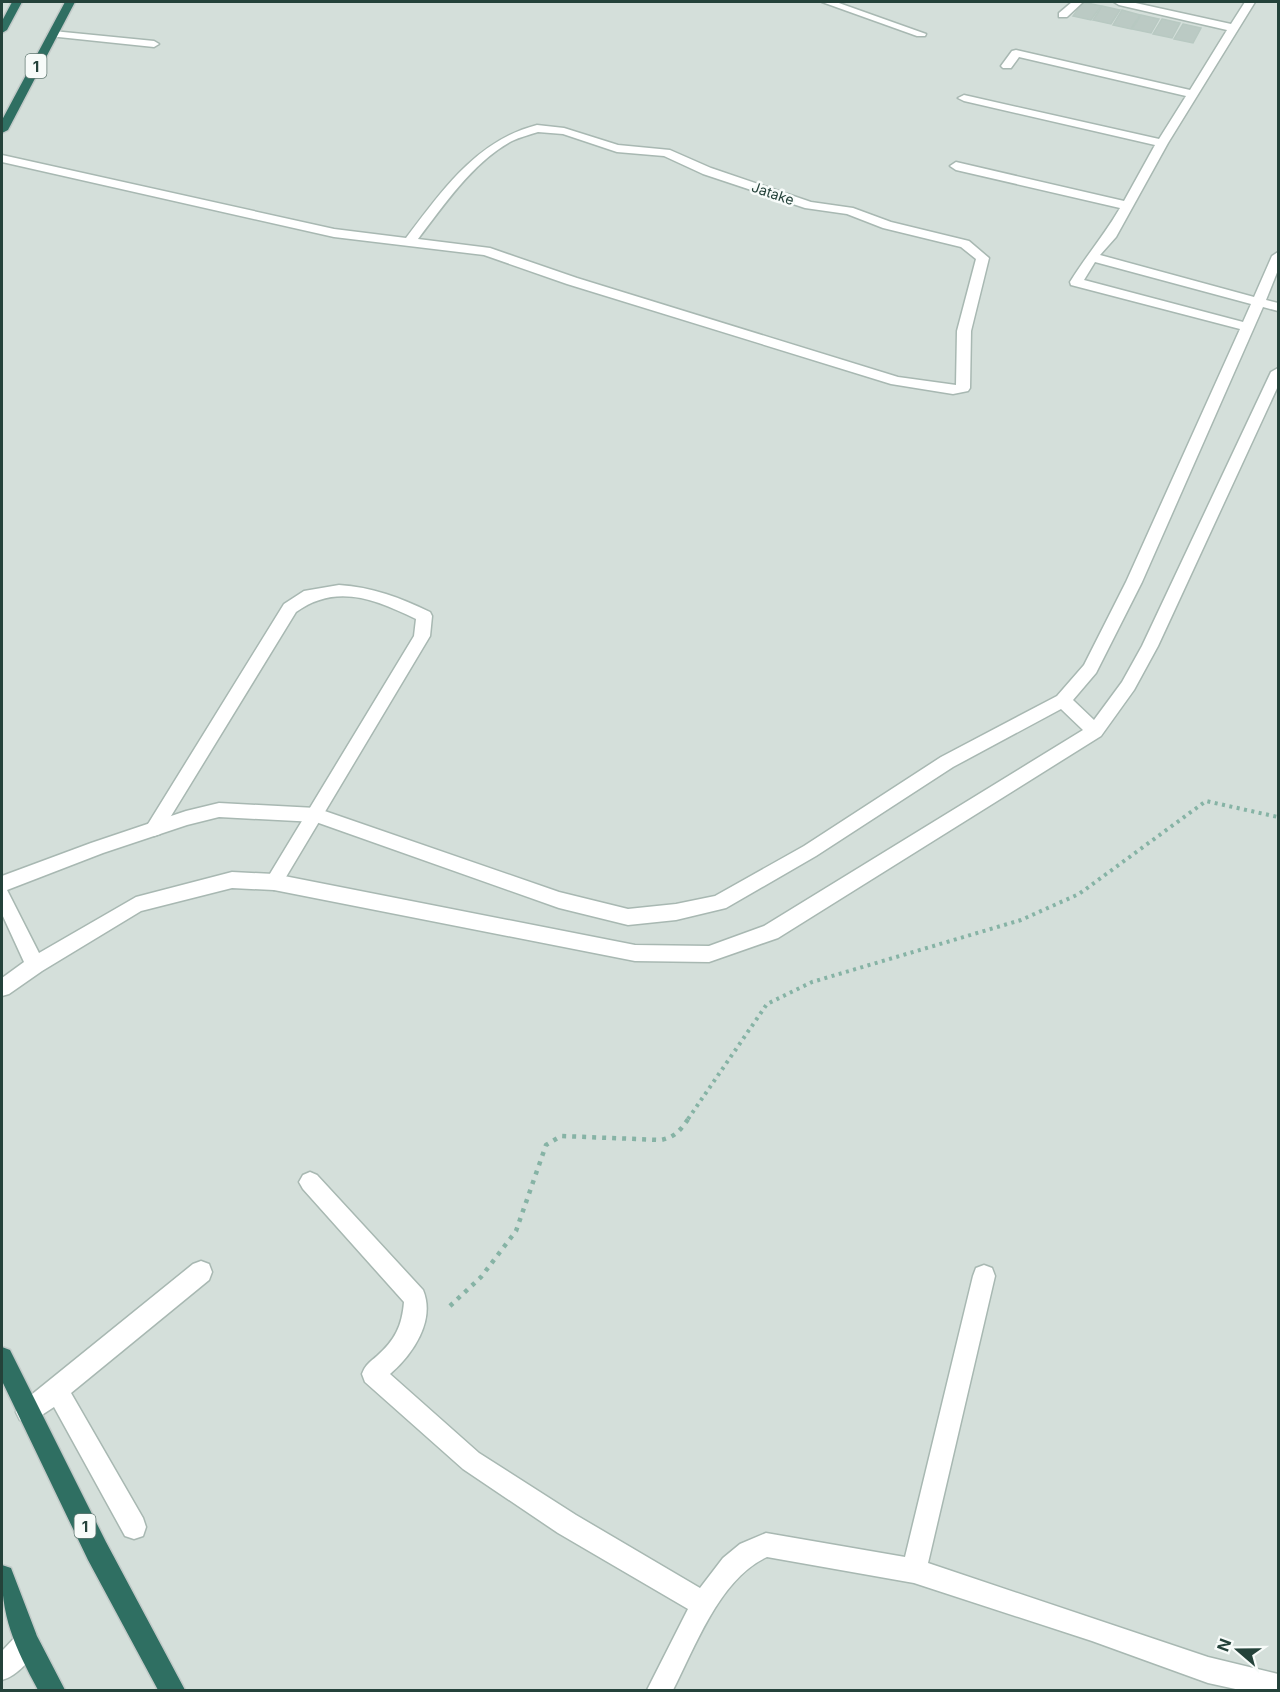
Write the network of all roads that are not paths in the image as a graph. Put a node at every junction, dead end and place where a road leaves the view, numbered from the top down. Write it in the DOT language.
graph roads {
  1 [pos="17,2"];
  2 [pos="70,2"];
  3 [pos="827,2"];
  4 [pos="866,2"];
  5 [pos="1078,2"];
  6 [pos="1119,2"];
  7 [pos="1250,2"];
  8 [pos="852,10"];
  9 [pos="1063,15"];
  10 [pos="1235,28"];
  11 [pos="2,30"];
  12 [pos="53,34"];
  13 [pos="921,34"];
  14 [pos="154,44"];
  15 [pos="1007,66"];
  16 [pos="1194,94"];
  17 [pos="964,98"];
  18 [pos="2,130"];
  19 [pos="1162,143"];
  20 [pos="2,159"];
  21 [pos="956,166"];
  22 [pos="1129,206"];
  23 [pos="409,243"];
  24 [pos="1278,256"];
  25 [pos="1092,257"];
  26 [pos="1274,279"];
  27 [pos="1258,300"];
  28 [pos="1278,307"];
  29 [pos="1248,327"];
  30 [pos="1278,372"];
  31 [pos="1063,700"];
  32 [pos="1095,731"];
  33 [pos="316,815"];
  34 [pos="154,829"];
  35 [pos="274,882"];
  36 [pos="2,884"];
  37 [pos="2,896"];
  38 [pos="35,965"];
  39 [pos="2,988"];
  40 [pos="310,1182"];
  41 [pos="201,1272"];
  42 [pos="984,1276"];
  43 [pos="2,1358"];
  44 [pos="57,1389"];
  45 [pos="28,1412"];
  46 [pos="134,1527"];
  47 [pos="914,1571"];
  48 [pos="2,1577"];
  49 [pos="705,1605"];
  50 [pos="27,1642"];
  51 [pos="2,1668"];
  52 [pos="1278,1687"];
  53 [pos="52,1690"];
  54 [pos="172,1690"];
  55 [pos="660,1690"];
  1 -- 11 [label="highway"];
  2 -- 12 [label="highway, 1"];
  3 -- 8 [label="street"];
  4 -- 8 [label="street"];
  5 -- 9 [label="street"];
  6 -- 10 [label="street"];
  7 -- 10 [label="street"];
  8 -- 13 [label="street"];
  10 -- 16 [label="street"];
  12 -- 14 [label="street"];
  12 -- 18 [label="highway, 1"];
  15 -- 16 [label="street"];
  16 -- 19 [label="street"];
  17 -- 19 [label="street"];
  19 -- 22 [label="street"];
  20 -- 23 [label="street"];
  21 -- 22 [label="street"];
  22 -- 25 [label="street"];
  23 -- 23 [label="street, Jatake"];
  24 -- 26 [label="street"];
  25 -- 27 [label="street"];
  25 -- 29 [label="street"];
  26 -- 27 [label="street"];
  27 -- 28 [label="street"];
  27 -- 29 [label="street"];
  29 -- 31 [label="street"];
  30 -- 32 [label="street"];
  31 -- 32 [label="street"];
  31 -- 33 [label="street"];
  32 -- 35 [label="street"];
  33 -- 34 [label="street"];
  33 -- 34 [label="street"];
  33 -- 35 [label="street"];
  34 -- 36 [label="street"];
  35 -- 38 [label="street"];
  37 -- 38 [label="street"];
  38 -- 39 [label="street"];
  40 -- 49 [label="street"];
  41 -- 44 [label="street"];
  42 -- 47 [label="street"];
  43 -- 45 [label="highway, 1"];
  44 -- 45 [label="street"];
  44 -- 46 [label="street"];
  45 -- 54 [label="highway, 1"];
  47 -- 49 [label="street"];
  47 -- 52 [label="street"];
  48 -- 50 [label="highway"];
  49 -- 55 [label="street"];
  50 -- 51 [label="street"];
  50 -- 53 [label="highway"];
}
